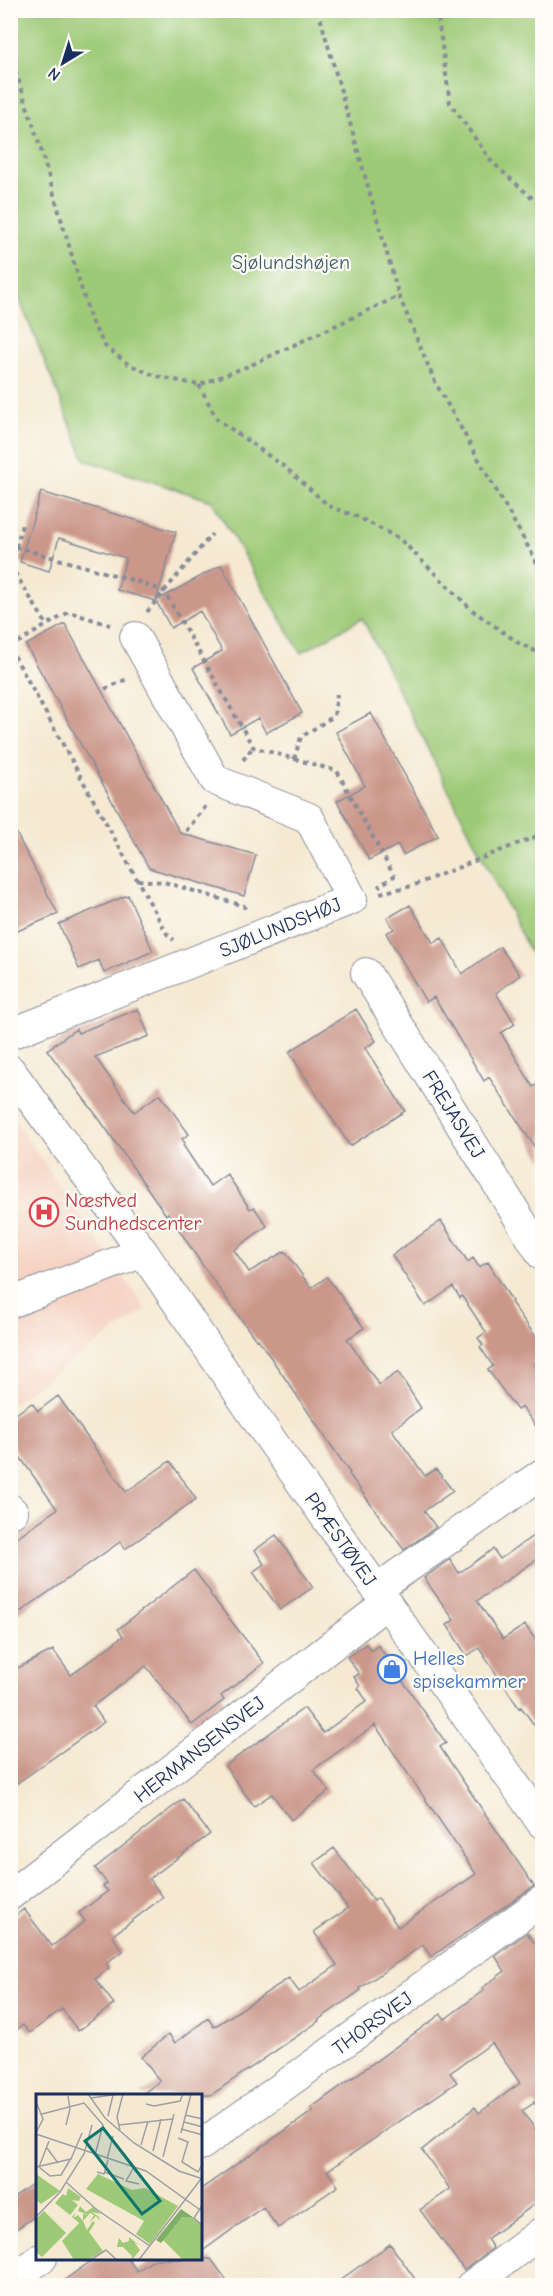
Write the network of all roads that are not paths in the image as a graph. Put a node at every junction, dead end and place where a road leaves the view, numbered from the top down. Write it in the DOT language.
graph roads {
  1 [pos="135,637"];
  2 [pos="366,973"];
  3 [pos="10,1034"];
  4 [pos="10,1070"];
  5 [pos="143,1252"];
  6 [pos="543,1255"];
  7 [pos="10,1303"];
  8 [pos="543,1474"];
  9 [pos="382,1596"];
  10 [pos="543,1823"];
  11 [pos="10,1895"];
  12 [pos="543,1901"];
  13 [pos="202,2144"];
  14 [pos="543,2232"];
  15 [pos="41,2260"];
  16 [pos="10,2281"];
  17 [pos="471,2286"];
  1 -- 3 [label="street, SJØLUNDSHØJ"];
  2 -- 6 [label="street, FREJASVEJ"];
  4 -- 5 [label="street, PRÆSTØVEJ"];
  5 -- 7 [label="street"];
  5 -- 9 [label="street, PRÆSTØVEJ"];
  8 -- 9 [label="street"];
  9 -- 10 [label="street, PRÆSTØVEJ"];
  9 -- 11 [label="street, HERMANSENSVEJ"];
  12 -- 13 [label="street, THORSVEJ"];
  14 -- 17 [label="street"];
  15 -- 16 [label="street"];
}
